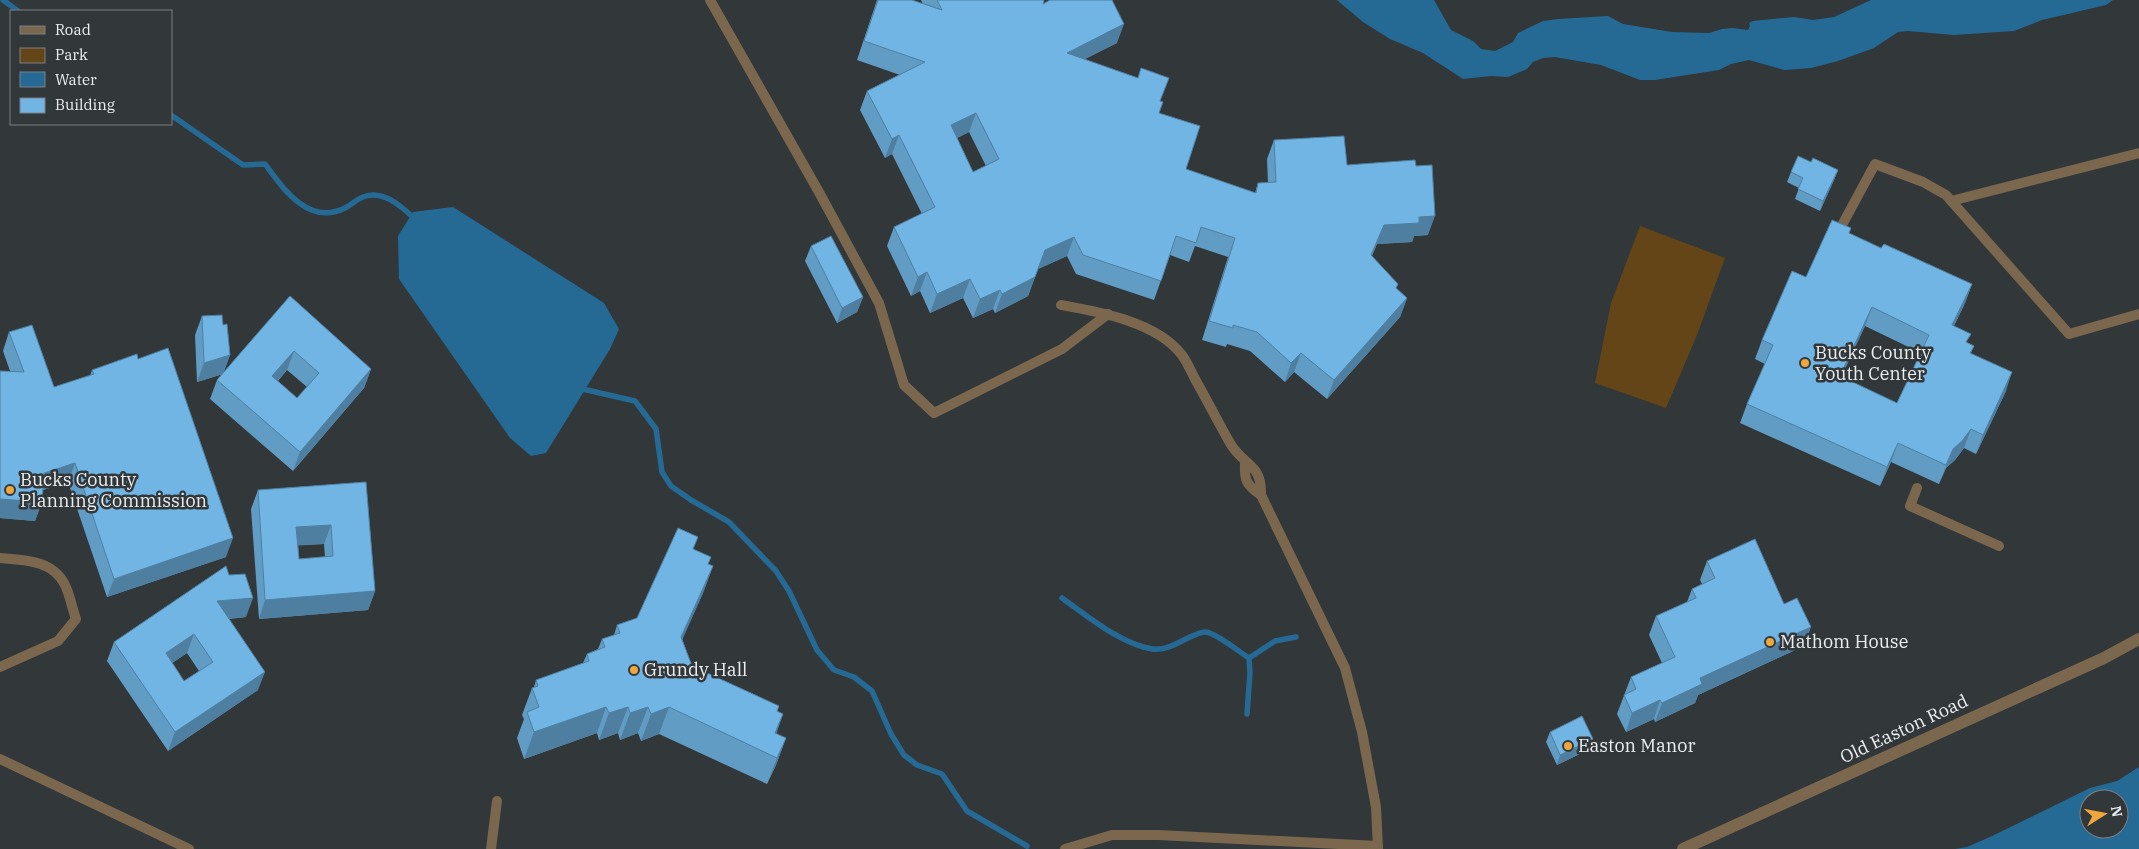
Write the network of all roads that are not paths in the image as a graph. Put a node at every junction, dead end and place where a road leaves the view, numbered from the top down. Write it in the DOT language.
graph roads {
  1 [pos="710,0"];
  2 [pos="2139,153"];
  3 [pos="1951,201"];
  4 [pos="1840,227"];
  5 [pos="1061,305"];
  6 [pos="1108,314"];
  7 [pos="2139,314"];
  8 [pos="1917,488"];
  9 [pos="2000,546"];
  10 [pos="0,558"];
  11 [pos="2139,639"];
  12 [pos="0,668"];
  13 [pos="0,759"];
  14 [pos="497,801"];
  15 [pos="1378,848"];
  16 [pos="190,849"];
  17 [pos="491,849"];
  18 [pos="1065,849"];
  19 [pos="1684,849"];
  1 -- 6 [label="lane"];
  2 -- 3 [label="lane"];
  3 -- 4 [label="lane"];
  3 -- 7 [label="lane"];
  5 -- 6 [label="lane"];
  6 -- 15 [label="lane"];
  8 -- 9 [label="lane"];
  10 -- 12 [label="lane"];
  11 -- 19 [label="street, Old Easton Road"];
  13 -- 16 [label="lane"];
  14 -- 17 [label="lane"];
  15 -- 18 [label="lane"];
}
